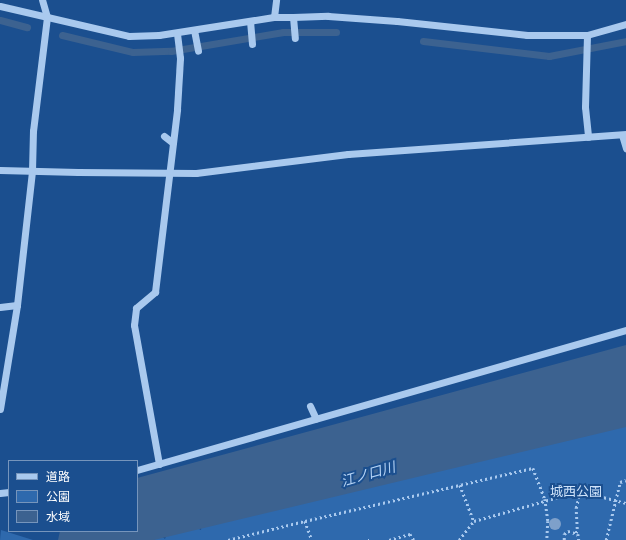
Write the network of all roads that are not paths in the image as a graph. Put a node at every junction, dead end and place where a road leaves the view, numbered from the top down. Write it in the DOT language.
graph roads {
  1 [pos="42,0"];
  2 [pos="276,0"];
  3 [pos="0,6"];
  4 [pos="274,17"];
  5 [pos="293,17"];
  6 [pos="47,18"];
  7 [pos="250,21"];
  8 [pos="626,24"];
  9 [pos="194,30"];
  10 [pos="177,33"];
  11 [pos="587,35"];
  12 [pos="294,38"];
  13 [pos="252,44"];
  14 [pos="198,51"];
  15 [pos="624,135"];
  16 [pos="164,136"];
  17 [pos="588,137"];
  18 [pos="173,142"];
  19 [pos="626,148"];
  20 [pos="0,170"];
  21 [pos="32,171"];
  22 [pos="170,173"];
  23 [pos="17,305"];
  24 [pos="0,307"];
  25 [pos="626,330"];
  26 [pos="310,406"];
  27 [pos="0,409"];
  28 [pos="316,419"];
  29 [pos="159,464"];
  30 [pos="138,470"];
  1 -- 6 [label="street"];
  2 -- 4 [label="street"];
  3 -- 6 [label="street"];
  4 -- 5 [label="street"];
  4 -- 7 [label="street"];
  5 -- 11 [label="street"];
  5 -- 12 [label="street"];
  6 -- 10 [label="street"];
  6 -- 21 [label="street"];
  7 -- 9 [label="street"];
  7 -- 13 [label="street"];
  8 -- 11 [label="street"];
  9 -- 10 [label="street"];
  9 -- 14 [label="street"];
  10 -- 18 [label="street"];
  11 -- 17 [label="street"];
  15 -- 17 [label="street"];
  15 -- 19 [label="street"];
  16 -- 18 [label="street"];
  17 -- 22 [label="street"];
  18 -- 22 [label="street"];
  20 -- 21 [label="street"];
  21 -- 22 [label="street"];
  21 -- 23 [label="street"];
  22 -- 29 [label="street"];
  23 -- 24 [label="street"];
  23 -- 27 [label="street"];
  25 -- 28 [label="street"];
  26 -- 28 [label="street"];
  28 -- 29 [label="street"];
  29 -- 30 [label="street"];
}
